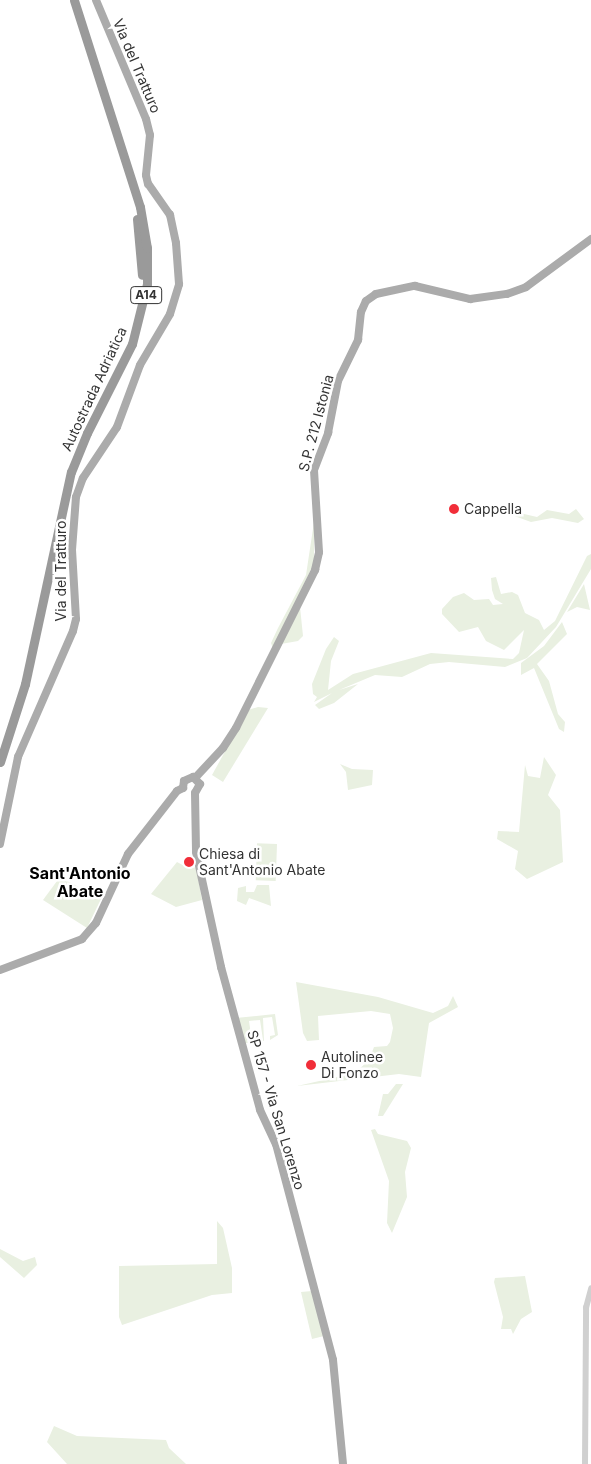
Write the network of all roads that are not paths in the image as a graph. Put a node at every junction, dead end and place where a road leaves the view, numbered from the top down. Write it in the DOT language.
graph roads {
  1 [pos="68,0"];
  2 [pos="74,0"];
  3 [pos="96,0"];
  4 [pos="591,239"];
  5 [pos="0,746"];
  6 [pos="0,762"];
  7 [pos="195,778"];
  8 [pos="183,788"];
  9 [pos="195,793"];
  10 [pos="0,844"];
  11 [pos="0,970"];
  12 [pos="591,1289"];
  13 [pos="342,1464"];
  14 [pos="584,1464"];
  1 -- 5 [label="highway, Autostrada Adriatica / A14"];
  2 -- 6 [label="highway, Autostrada Adriatica / A14"];
  3 -- 10 [label="main road, Via del Tratturo"];
  4 -- 7 [label="main road, S.P. 212 Istonia"];
  7 -- 8 [label="main road"];
  7 -- 9 [label="main road"];
  8 -- 9 [label="main road"];
  8 -- 11 [label="main road"];
  9 -- 13 [label="main road, SP 157 - Via San Lorenzo"];
  12 -- 14 [label="street"];
}
